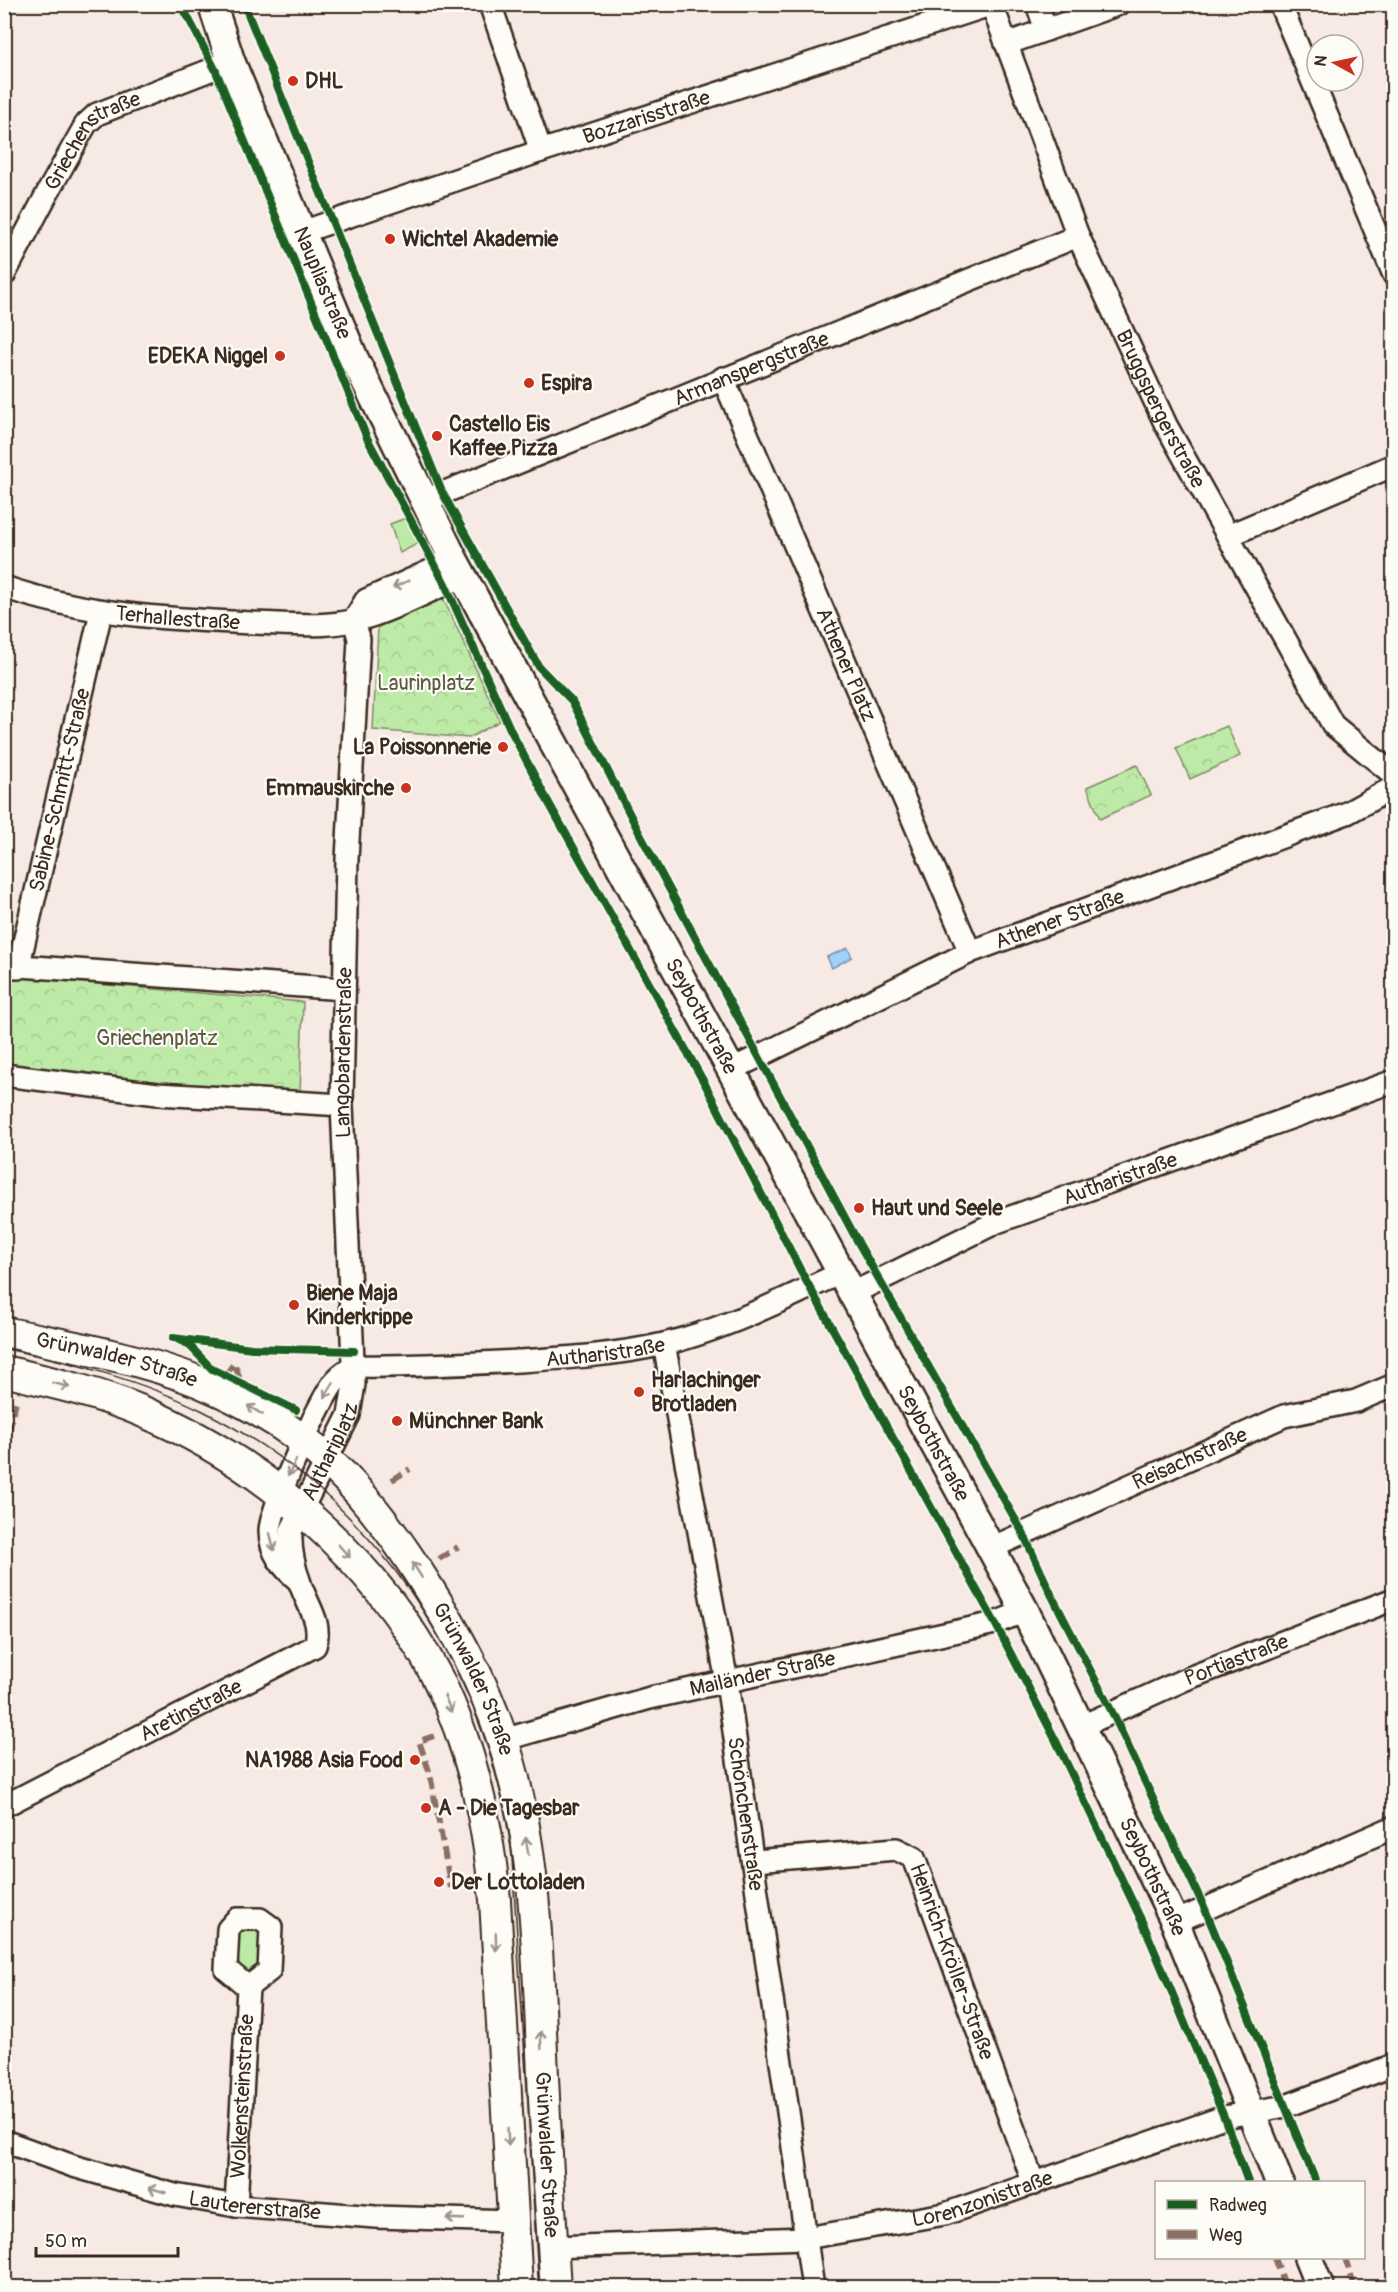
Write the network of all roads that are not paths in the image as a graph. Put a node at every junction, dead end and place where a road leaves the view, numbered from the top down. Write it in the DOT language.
graph roads {
  1 [pos="200,4"];
  2 [pos="212,4"];
  3 [pos="490,4"];
  4 [pos="1037,4"];
  5 [pos="1119,4"];
  6 [pos="1280,4"];
  7 [pos="992,5"];
  8 [pos="1046,30"];
  9 [pos="1006,44"];
  10 [pos="231,62"];
  11 [pos="541,151"];
  12 [pos="302,232"];
  13 [pos="1078,236"];
  14 [pos="1394,274"];
  15 [pos="4,275"];
  16 [pos="723,378"];
  17 [pos="1394,465"];
  18 [pos="423,501"];
  19 [pos="1230,535"];
  20 [pos="459,568"];
  21 [pos="4,587"];
  22 [pos="101,612"];
  23 [pos="354,620"];
  24 [pos="1394,775"];
  25 [pos="1394,787"];
  26 [pos="970,952"];
  27 [pos="11,966"];
  28 [pos="344,989"];
  29 [pos="731,1070"];
  30 [pos="4,1075"];
  31 [pos="1394,1081"];
  32 [pos="342,1105"];
  33 [pos="847,1283"];
  34 [pos="4,1332"];
  35 [pos="664,1344"];
  36 [pos="354,1366"];
  37 [pos="4,1371"];
  38 [pos="1394,1385"];
  39 [pos="304,1441"];
  40 [pos="327,1459"];
  41 [pos="290,1503"];
  42 [pos="991,1548"];
  43 [pos="299,1581"];
  44 [pos="1394,1599"];
  45 [pos="1025,1611"];
  46 [pos="727,1682"];
  47 [pos="1082,1726"];
  48 [pos="503,1740"];
  49 [pos="4,1806"];
  50 [pos="1394,1827"];
  51 [pos="754,1861"];
  52 [pos="1175,1922"];
  53 [pos="248,1987"];
  54 [pos="1394,2064"];
  55 [pos="1252,2112"];
  56 [pos="4,2141"];
  57 [pos="1279,2181"];
  58 [pos="1035,2184"];
  59 [pos="236,2206"];
  60 [pos="513,2221"];
  61 [pos="806,2238"];
  62 [pos="553,2247"];
  63 [pos="1308,2259"];
  64 [pos="517,2288"];
  65 [pos="555,2288"];
  66 [pos="813,2288"];
  67 [pos="1320,2288"];
  1 -- 10 [label="street, Naupliastraße"];
  2 -- 10 [label="street, Naupliastraße"];
  3 -- 11 [label="street"];
  4 -- 8 [label="street"];
  5 -- 8 [label="street"];
  6 -- 14 [label="street"];
  7 -- 9 [label="street, Bruggspergerstraße"];
  7 -- 11 [label="street, Bozzarisstraße"];
  8 -- 9 [label="street"];
  9 -- 13 [label="street, Bruggspergerstraße"];
  10 -- 12 [label="street, Naupliastraße"];
  10 -- 15 [label="street, Griechenstraße"];
  11 -- 12 [label="street, Bozzarisstraße"];
  12 -- 18 [label="street, Naupliastraße"];
  13 -- 16 [label="street, Armanspergstraße"];
  13 -- 19 [label="street, Bruggspergerstraße"];
  16 -- 18 [label="street, Armanspergstraße"];
  16 -- 26 [label="street, Athener Platz"];
  17 -- 19 [label="street"];
  18 -- 20 [label="street"];
  19 -- 24 [label="street, Bruggspergerstraße"];
  20 -- 23 [label="street"];
  20 -- 29 [label="street, Seybothstraße"];
  21 -- 22 [label="street, Terhallestraße"];
  22 -- 23 [label="street, Terhallestraße"];
  22 -- 27 [label="street, Sabine-Schmitt-Straße"];
  23 -- 28 [label="street, Langobardenstraße"];
  25 -- 26 [label="street, Athener Straße"];
  26 -- 29 [label="street, Athener Straße"];
  27 -- 28 [label="street"];
  28 -- 32 [label="street, Langobardenstraße"];
  29 -- 33 [label="street, Seybothstraße"];
  30 -- 32 [label="street"];
  31 -- 33 [label="street, Autharistraße"];
  32 -- 36 [label="street, Langobardenstraße"];
  33 -- 35 [label="street, Autharistraße"];
  33 -- 42 [label="street, Seybothstraße"];
  39 -- 34 [label="main road, Grünwalder Straße, one-way"];
  35 -- 36 [label="street, Autharistraße"];
  35 -- 46 [label="street, Schönchenstraße"];
  36 -- 39 [label="street, Authariplatz, one-way"];
  36 -- 40 [label="street, Authariplatz"];
  37 -- 41 [label="main road, Grünwalder Straße, one-way"];
  38 -- 42 [label="street, Reisachstraße"];
  39 -- 40 [label="main road, Grünwalder Straße"];
  39 -- 41 [label="street, Authariplatz, one-way"];
  40 -- 41 [label="street, Authariplatz"];
  48 -- 40 [label="main road, Grünwalder Straße, one-way"];
  41 -- 43 [label="street, Authariplatz"];
  41 -- 60 [label="main road, Grünwalder Straße, one-way"];
  42 -- 45 [label="street, Seybothstraße"];
  43 -- 49 [label="street, Aretinstraße"];
  44 -- 47 [label="street, Portiastraße"];
  45 -- 46 [label="street, Mailänder Straße"];
  45 -- 47 [label="street, Seybothstraße"];
  46 -- 48 [label="street, Mailänder Straße"];
  46 -- 51 [label="street, Schönchenstraße"];
  47 -- 52 [label="street, Seybothstraße"];
  62 -- 48 [label="main road, Grünwalder Straße, one-way"];
  50 -- 52 [label="street"];
  51 -- 58 [label="street, Heinrich-Kröller-Straße"];
  51 -- 61 [label="street, Schönchenstraße"];
  52 -- 55 [label="street, Seybothstraße"];
  53 -- 59 [label="street, Wolkensteinstraße"];
  54 -- 55 [label="street, Lorenzonistraße"];
  55 -- 57 [label="street, Seybothstraße"];
  55 -- 58 [label="street, Lorenzonistraße"];
  59 -- 56 [label="street, Lautererstraße, one-way"];
  58 -- 61 [label="street, Lorenzonistraße"];
  60 -- 59 [label="street, Lautererstraße, one-way"];
  60 -- 64 [label="main road, Grünwalder Straße"];
  61 -- 62 [label="street, Lorenzonistraße"];
  61 -- 66 [label="street, Schönchenstraße"];
  62 -- 65 [label="main road, Grünwalder Straße"];
  63 -- 67 [label="street"];
}
